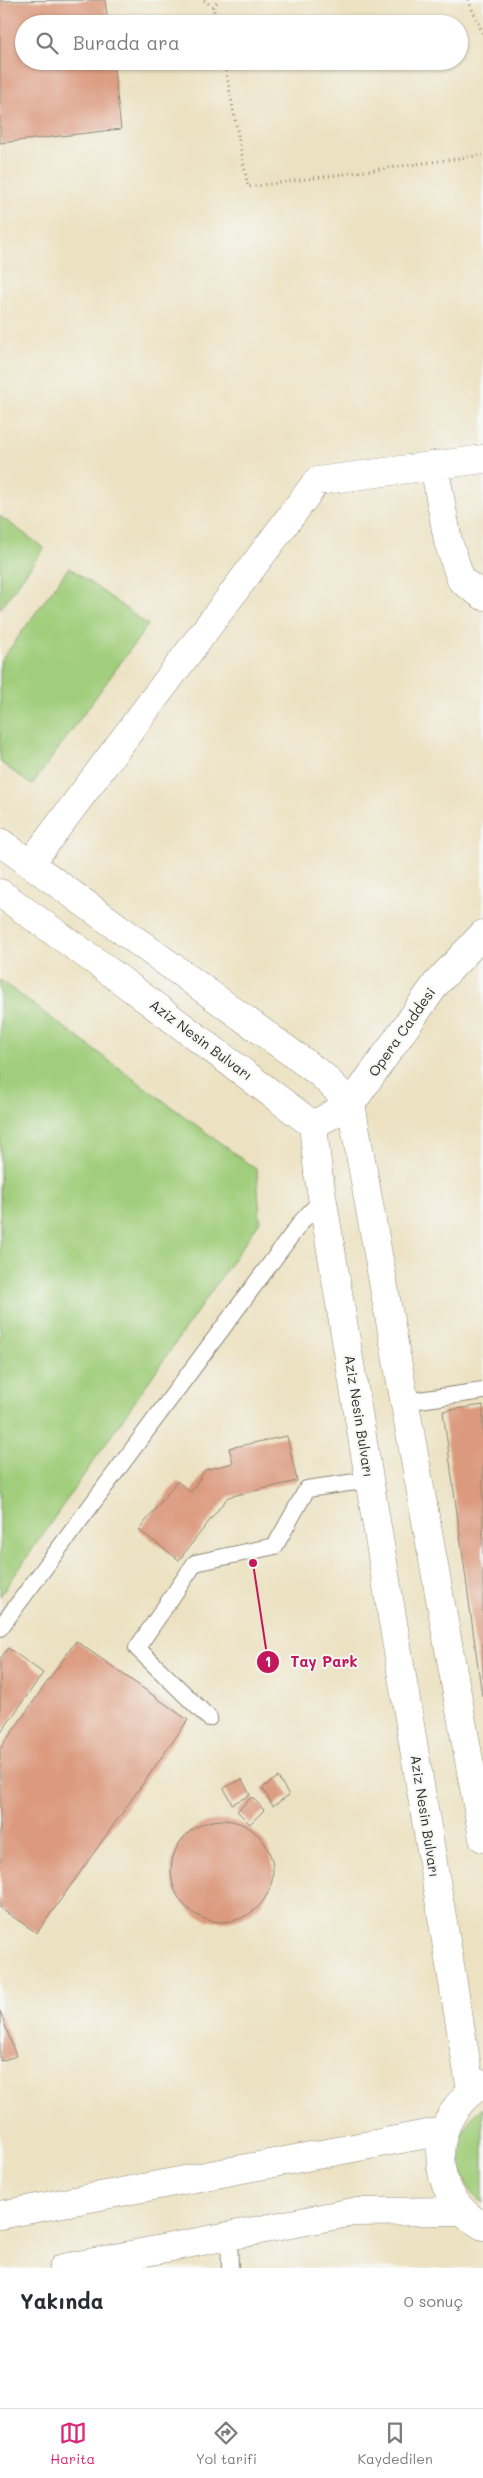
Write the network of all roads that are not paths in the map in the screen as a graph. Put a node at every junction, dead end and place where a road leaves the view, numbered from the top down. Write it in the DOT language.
graph roads {
  1 [pos="483,459"];
  2 [pos="434,465"];
  3 [pos="483,596"];
  4 [pos="0,842"];
  5 [pos="30,864"];
  6 [pos="0,892"];
  7 [pos="483,934"];
  8 [pos="351,1104"];
  9 [pos="313,1125"];
  10 [pos="320,1185"];
  11 [pos="483,1390"];
  12 [pos="405,1402"];
  13 [pos="369,1480"];
  14 [pos="0,1628"];
  15 [pos="209,1718"];
  16 [pos="483,1838"];
  17 [pos="477,2087"];
  18 [pos="443,2130"];
  19 [pos="0,2215"];
  20 [pos="473,2219"];
  21 [pos="229,2236"];
  22 [pos="63,2268"];
  23 [pos="230,2268"];
  1 -- 2 [label="street"];
  2 -- 3 [label="street"];
  2 -- 5 [label="street"];
  4 -- 5 [label="street"];
  5 -- 8 [label="street"];
  6 -- 9 [label="street, Aziz Nesin Bulvarı"];
  7 -- 8 [label="street, Opera Caddesi"];
  8 -- 9 [label="street"];
  8 -- 12 [label="street"];
  9 -- 10 [label="street, Aziz Nesin Bulvarı"];
  10 -- 13 [label="street, Aziz Nesin Bulvarı"];
  10 -- 14 [label="lane"];
  11 -- 12 [label="lane"];
  12 -- 16 [label="street"];
  13 -- 15 [label="lane"];
  13 -- 17 [label="street, Aziz Nesin Bulvarı"];
  17 -- 18 [label="street"];
  18 -- 19 [label="street"];
  18 -- 20 [label="street"];
  20 -- 21 [label="street"];
  21 -- 22 [label="street"];
  21 -- 23 [label="lane"];
}
